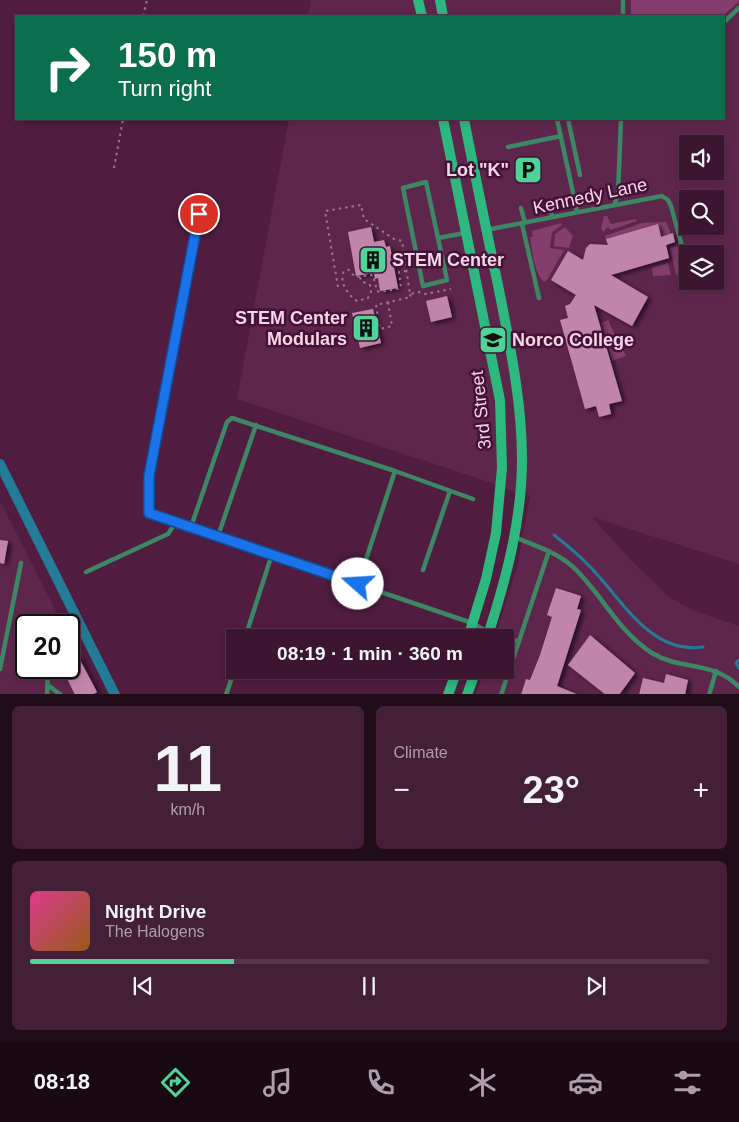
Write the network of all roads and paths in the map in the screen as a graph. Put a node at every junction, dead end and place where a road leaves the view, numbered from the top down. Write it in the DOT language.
graph roads {
  1 [pos="147,0"];
  2 [pos="418,0"];
  3 [pos="440,0"];
  4 [pos="623,0"];
  5 [pos="739,8"];
  6 [pos="144,15"];
  7 [pos="422,15"];
  8 [pos="443,15"];
  9 [pos="623,15"];
  10 [pos="725,21"];
  11 [pos="123,120"];
  12 [pos="443,120"];
  13 [pos="464,120"];
  14 [pos="557,120"];
  15 [pos="568,120"];
  16 [pos="621,120"];
  17 [pos="561,136"];
  18 [pos="508,147"];
  19 [pos="114,168"];
  20 [pos="580,175"];
  21 [pos="549,202"];
  22 [pos="615,203"];
  23 [pos="522,208"];
  24 [pos="578,211"];
  25 [pos="199,214"];
  26 [pos="552,217"];
  27 [pos="523,224"];
  28 [pos="486,230"];
  29 [pos="466,233"];
  30 [pos="438,238"];
  31 [pos="681,245"];
  32 [pos="406,271"];
  33 [pos="360,276"];
  34 [pos="338,287"];
  35 [pos="451,289"];
  36 [pos="410,294"];
  37 [pos="539,298"];
  38 [pos="388,302"];
  39 [pos="256,425"];
  40 [pos="395,471"];
  41 [pos="450,491"];
  42 [pos="473,499"];
  43 [pos="176,522"];
  44 [pos="191,527"];
  45 [pos="218,536"];
  46 [pos="514,537"];
  47 [pos="549,551"];
  48 [pos="272,554"];
  49 [pos="21,563"];
  50 [pos="423,570"];
  51 [pos="86,572"];
  52 [pos="358,584"];
  53 [pos="472,623"];
  54 [pos="248,629"];
  55 [pos="470,629"];
  56 [pos="480,629"];
  57 [pos="489,629"];
  58 [pos="514,641"];
  59 [pos="519,642"];
  60 [pos="0,669"];
  61 [pos="716,671"];
  62 [pos="49,679"];
  63 [pos="231,679"];
  64 [pos="453,679"];
  65 [pos="473,679"];
  66 [pos="49,686"];
  67 [pos="739,687"];
  68 [pos="47,694"];
  69 [pos="62,694"];
  70 [pos="226,694"];
  71 [pos="448,694"];
  72 [pos="467,694"];
  73 [pos="501,694"];
  74 [pos="709,694"];
  1 -- 6 [label="path"];
  2 -- 7 [label="street"];
  3 -- 8 [label="street"];
  4 -- 9 [label="lane"];
  5 -- 10 [label="lane"];
  11 -- 19 [label="path"];
  12 -- 29 [label="street, 3rd Street"];
  13 -- 28 [label="street, 3rd Street"];
  14 -- 17 [label="lane"];
  15 -- 20 [label="lane"];
  16 -- 22 [label="lane"];
  17 -- 18 [label="lane"];
  17 -- 24 [label="lane"];
  21 -- 26 [label="lane"];
  22 -- 24 [label="lane, Kennedy Lane"];
  22 -- 31 [label="lane, Kennedy Lane"];
  23 -- 27 [label="lane"];
  24 -- 26 [label="lane, Kennedy Lane"];
  25 -- 43 [label="lane"];
  26 -- 27 [label="lane, Kennedy Lane"];
  27 -- 28 [label="lane, Kennedy Lane"];
  27 -- 37 [label="lane"];
  28 -- 46 [label="street, 3rd Street"];
  29 -- 30 [label="lane"];
  29 -- 53 [label="street, 3rd Street"];
  30 -- 30 [label="lane"];
  32 -- 33 [label="path"];
  32 -- 34 [label="path"];
  32 -- 36 [label="path"];
  33 -- 33 [label="path"];
  35 -- 36 [label="path"];
  36 -- 38 [label="path"];
  38 -- 38 [label="path"];
  39 -- 40 [label="lane"];
  39 -- 44 [label="lane"];
  39 -- 45 [label="lane"];
  40 -- 41 [label="lane"];
  40 -- 52 [label="lane"];
  41 -- 42 [label="lane"];
  41 -- 50 [label="lane"];
  43 -- 44 [label="lane"];
  43 -- 51 [label="lane"];
  44 -- 45 [label="lane"];
  45 -- 48 [label="lane"];
  46 -- 47 [label="lane"];
  46 -- 57 [label="street, 3rd Street"];
  47 -- 59 [label="lane"];
  47 -- 61 [label="lane"];
  48 -- 52 [label="lane"];
  48 -- 54 [label="lane"];
  49 -- 60 [label="lane"];
  52 -- 53 [label="lane"];
  53 -- 55 [label="street, 3rd Street"];
  53 -- 56 [label="lane"];
  58 -- 59 [label="lane"];
  59 -- 73 [label="lane"];
  61 -- 67 [label="lane"];
  61 -- 74 [label="lane"];
  62 -- 66 [label="lane"];
  63 -- 70 [label="lane"];
  64 -- 71 [label="street"];
  65 -- 72 [label="street"];
  66 -- 68 [label="lane"];
  66 -- 69 [label="lane"];
}
